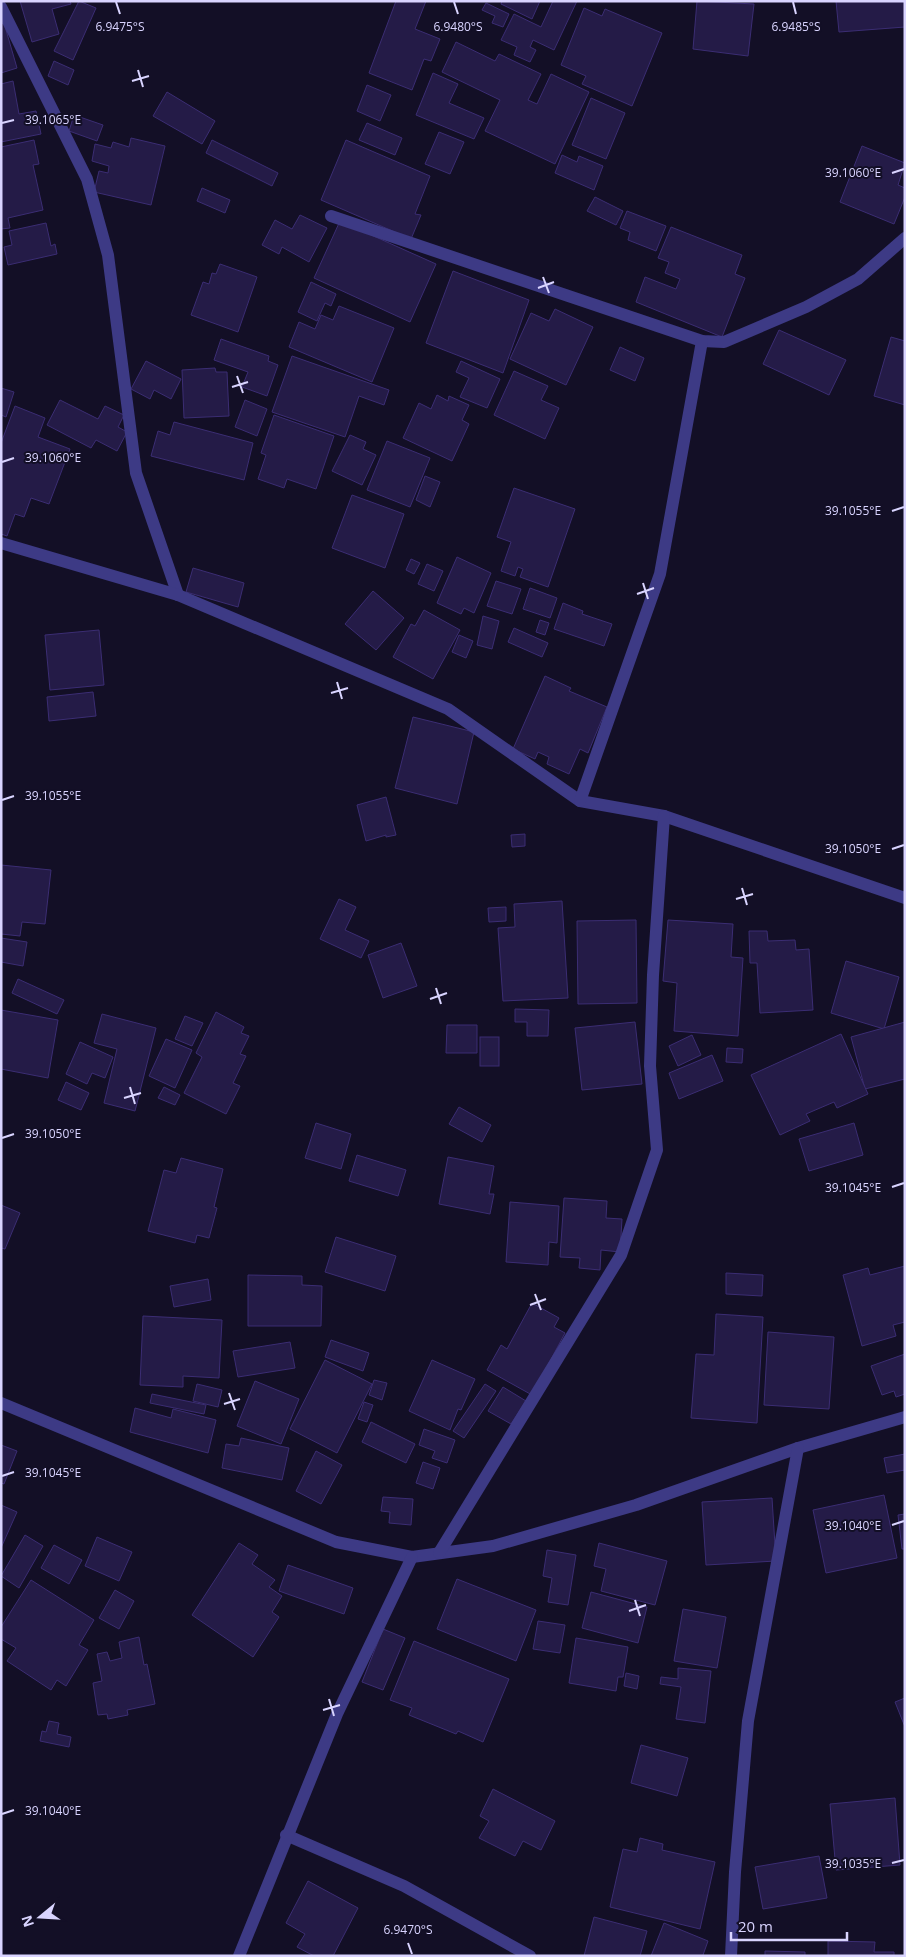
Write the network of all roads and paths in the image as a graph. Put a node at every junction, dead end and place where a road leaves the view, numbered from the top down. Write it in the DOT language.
graph roads {
  1 [pos="1,7"];
  2 [pos="330,216"];
  3 [pos="905,238"];
  4 [pos="702,341"];
  5 [pos="1,543"];
  6 [pos="178,595"];
  7 [pos="580,801"];
  8 [pos="664,816"];
  9 [pos="905,898"];
  10 [pos="1,1403"];
  11 [pos="905,1417"];
  12 [pos="798,1448"];
  13 [pos="439,1552"];
  14 [pos="412,1557"];
  15 [pos="286,1835"];
  16 [pos="238,1956"];
  17 [pos="530,1956"];
  18 [pos="731,1956"];
  1 -- 6 [label="street"];
  2 -- 4 [label="street"];
  3 -- 4 [label="street"];
  4 -- 7 [label="street"];
  5 -- 6 [label="street"];
  6 -- 7 [label="street"];
  7 -- 8 [label="street"];
  8 -- 9 [label="street"];
  8 -- 13 [label="street"];
  10 -- 14 [label="street"];
  11 -- 12 [label="street"];
  12 -- 13 [label="street"];
  12 -- 18 [label="street"];
  13 -- 14 [label="street"];
  14 -- 15 [label="street"];
  15 -- 16 [label="street"];
  15 -- 17 [label="street"];
}
